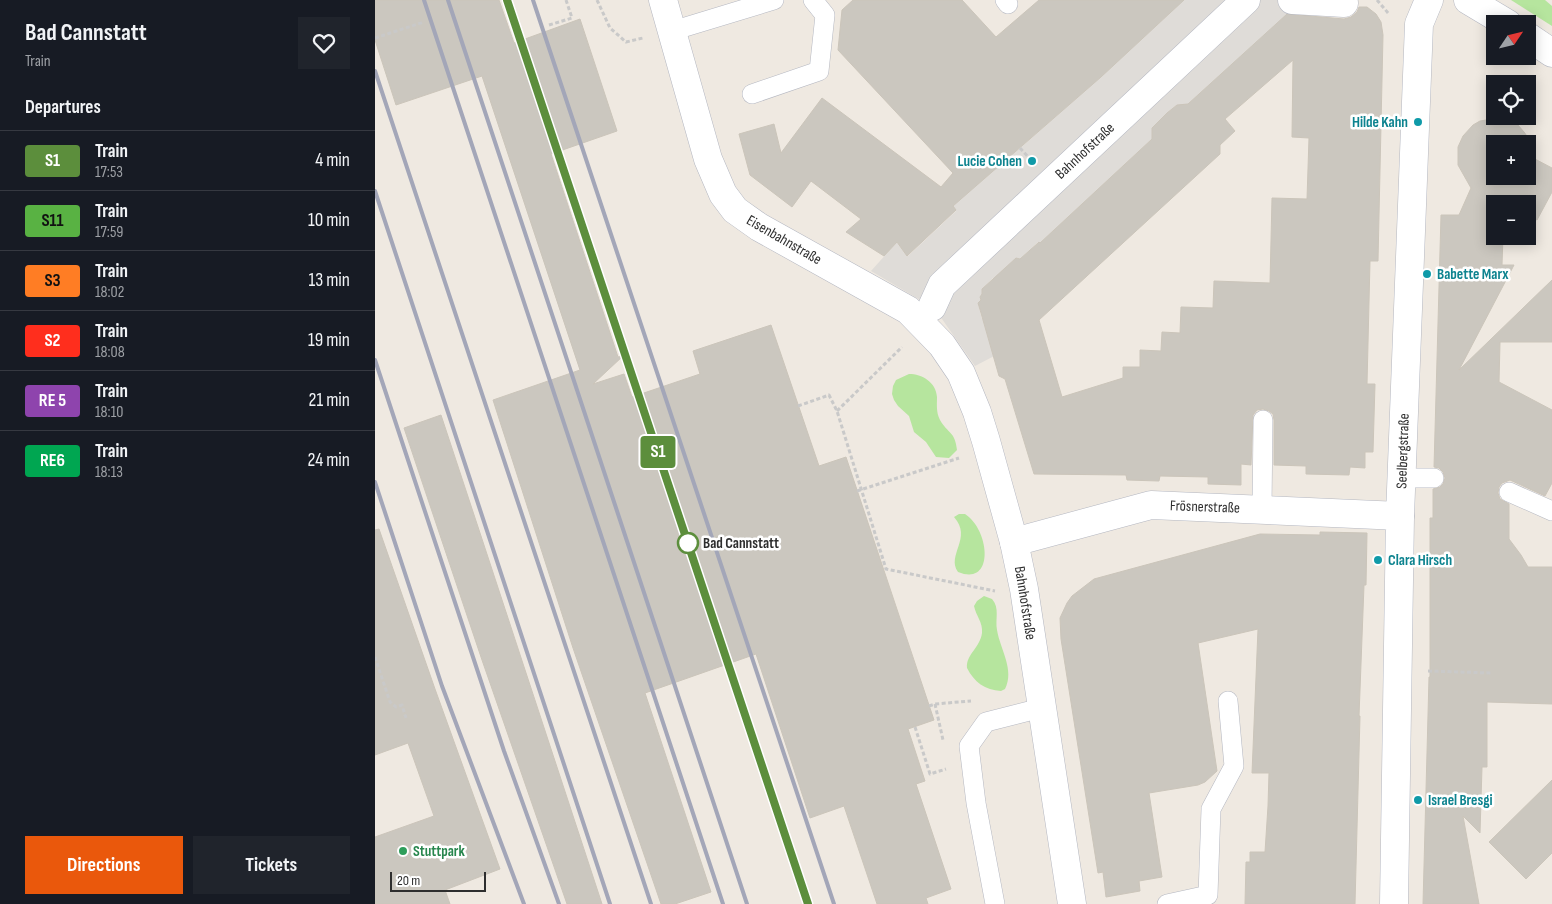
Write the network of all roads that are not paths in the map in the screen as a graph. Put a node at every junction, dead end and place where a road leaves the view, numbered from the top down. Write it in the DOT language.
graph roads {
  1 [pos="663,0"];
  2 [pos="774,0"];
  3 [pos="813,0"];
  4 [pos="1247,0"];
  5 [pos="1295,0"];
  6 [pos="1429,0"];
  7 [pos="1468,0"];
  8 [pos="1345,3"];
  9 [pos="1493,15"];
  10 [pos="673,30"];
  11 [pos="1536,42"];
  12 [pos="1552,53"];
  13 [pos="752,94"];
  14 [pos="920,323"];
  15 [pos="1263,420"];
  16 [pos="1402,478"];
  17 [pos="1434,478"];
  18 [pos="1509,492"];
  19 [pos="1262,509"];
  20 [pos="1552,511"];
  21 [pos="1400,516"];
  22 [pos="1015,542"];
  23 [pos="1228,701"];
  24 [pos="1041,708"];
  25 [pos="995,904"];
  26 [pos="1073,904"];
  27 [pos="1167,904"];
  28 [pos="1394,904"];
  1 -- 10 [label="street, Eisenbahnstraße"];
  2 -- 10 [label="lane"];
  3 -- 13 [label="lane"];
  4 -- 14 [label="street, Bahnhofstraße"];
  5 -- 8 [label="street"];
  6 -- 16 [label="street, Seelbergstraße"];
  7 -- 9 [label="street"];
  10 -- 14 [label="street, Eisenbahnstraße"];
  11 -- 12 [label="street"];
  14 -- 22 [label="street, Bahnhofstraße"];
  15 -- 19 [label="lane"];
  16 -- 17 [label="lane"];
  16 -- 21 [label="street, Seelbergstraße"];
  18 -- 20 [label="lane"];
  19 -- 21 [label="street, Frösnerstraße"];
  19 -- 22 [label="street, Frösnerstraße"];
  21 -- 28 [label="street, Seelbergstraße"];
  22 -- 24 [label="street, Bahnhofstraße"];
  23 -- 27 [label="lane"];
  24 -- 25 [label="lane"];
  24 -- 26 [label="street, Bahnhofstraße"];
}
